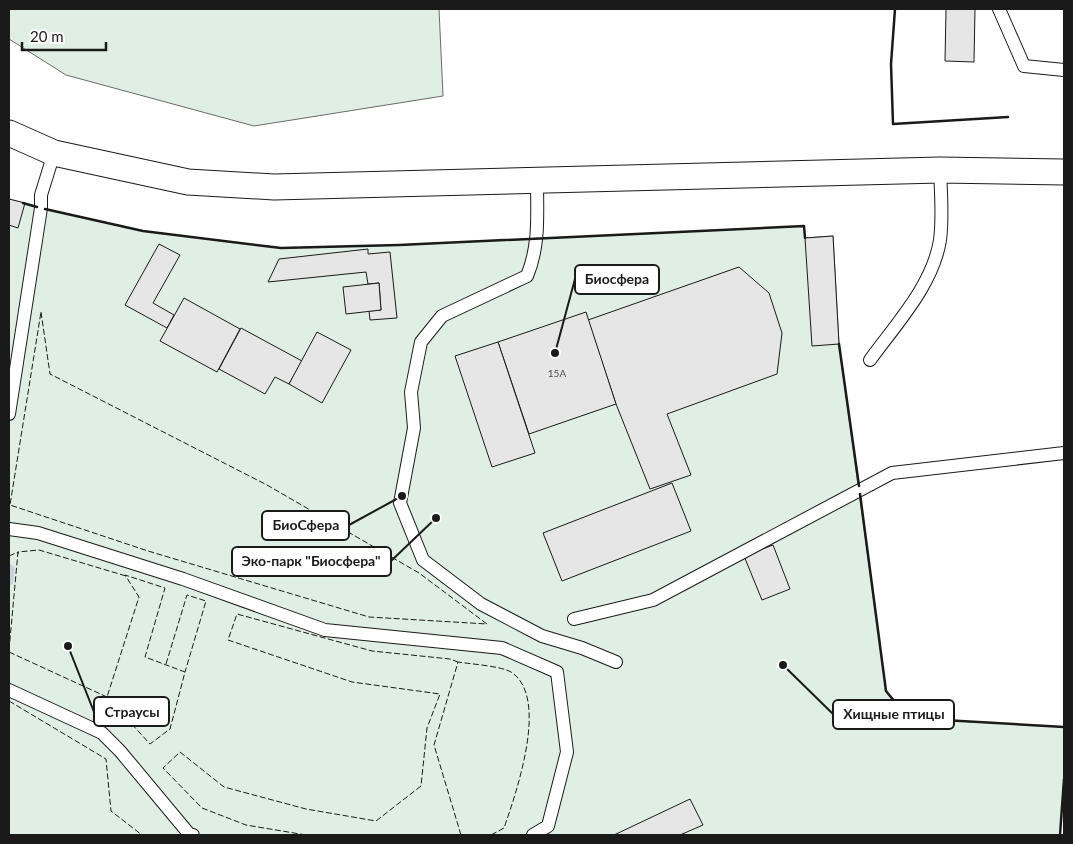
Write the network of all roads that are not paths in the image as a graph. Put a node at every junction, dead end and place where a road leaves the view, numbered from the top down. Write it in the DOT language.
graph roads {
  1 [pos="999,9"];
  2 [pos="1064,70"];
  3 [pos="9,133"];
  4 [pos="54,153"];
  5 [pos="940,170"];
  6 [pos="1064,172"];
  7 [pos="536,180"];
  8 [pos="870,360"];
  9 [pos="9,414"];
  10 [pos="1064,453"];
  11 [pos="9,529"];
  12 [pos="574,619"];
  13 [pos="616,662"];
  14 [pos="9,690"];
  15 [pos="193,835"];
  16 [pos="533,835"];
  1 -- 2 [label="lane"];
  3 -- 4 [label="street"];
  4 -- 7 [label="street"];
  4 -- 9 [label="lane"];
  5 -- 6 [label="street"];
  5 -- 7 [label="street"];
  5 -- 8 [label="lane"];
  7 -- 13 [label="lane"];
  10 -- 12 [label="lane"];
  11 -- 16 [label="lane"];
  14 -- 15 [label="lane"];
}
